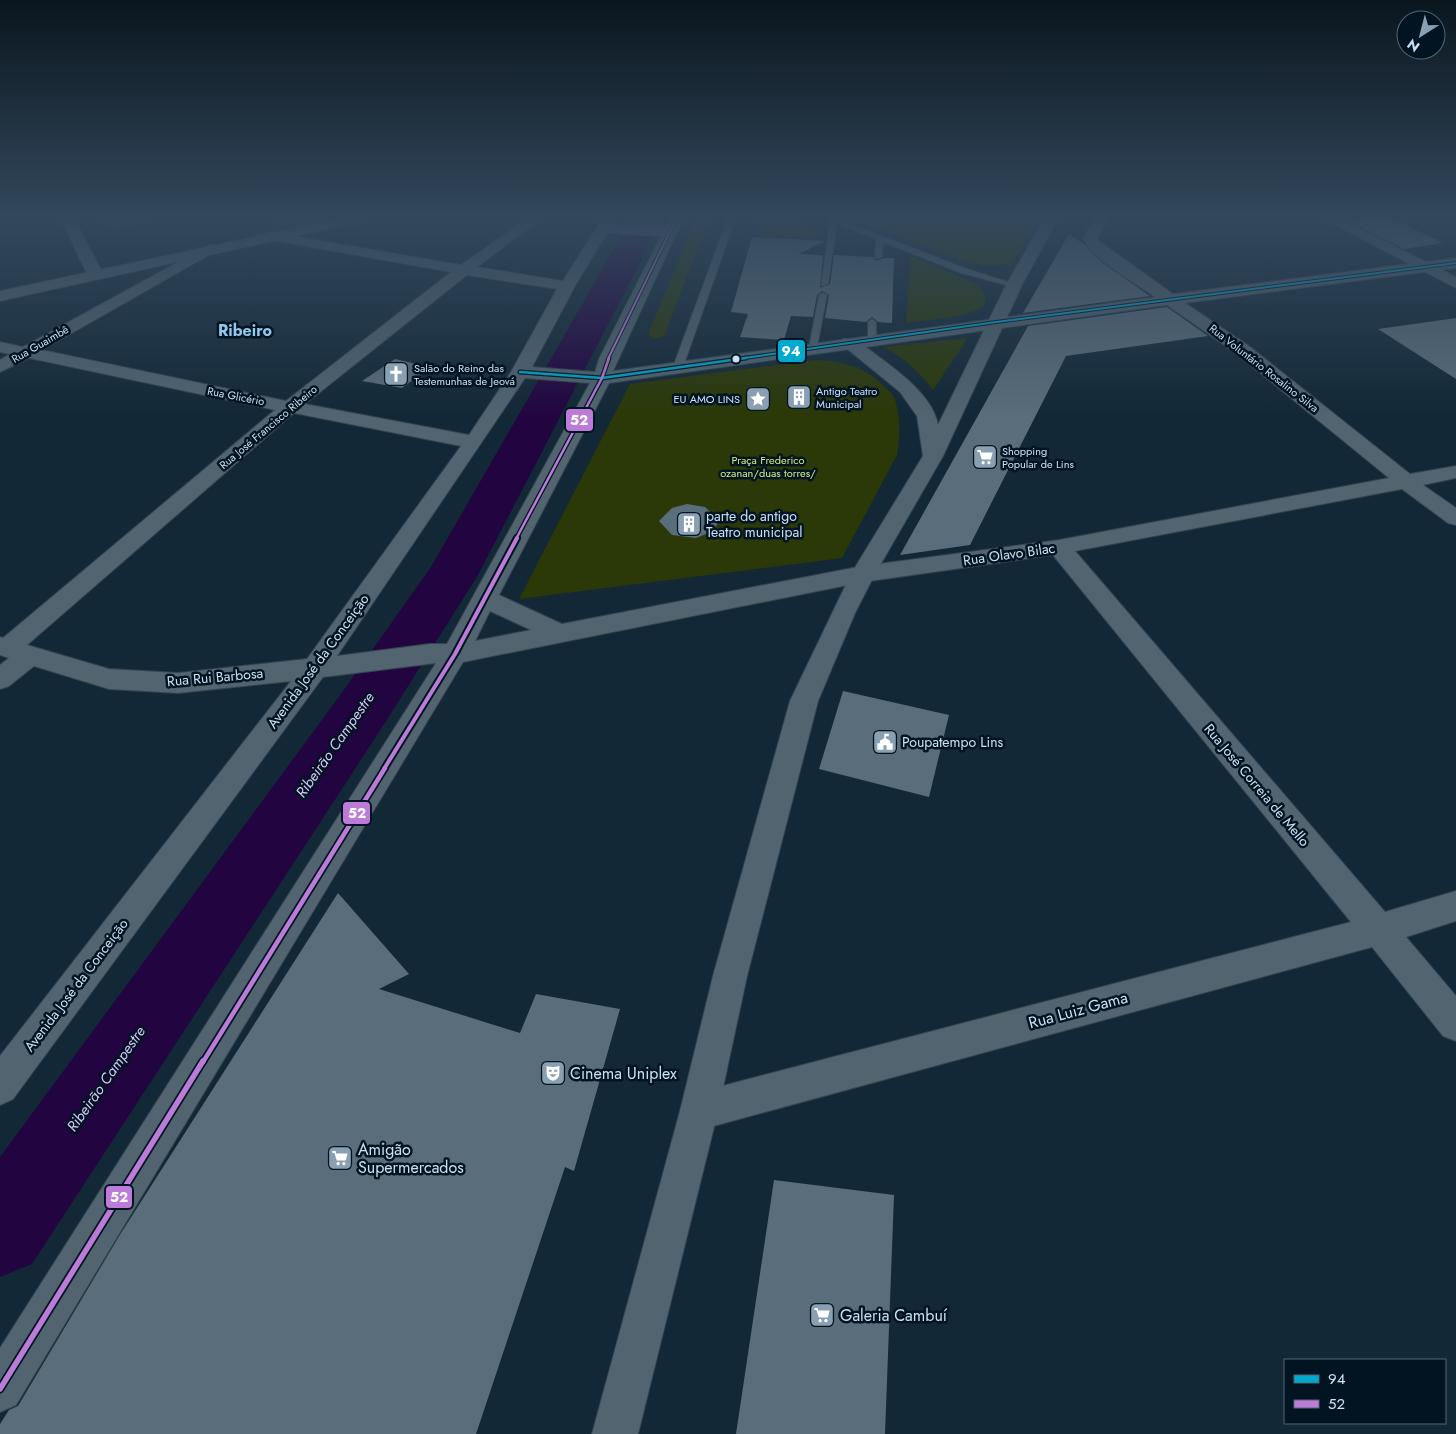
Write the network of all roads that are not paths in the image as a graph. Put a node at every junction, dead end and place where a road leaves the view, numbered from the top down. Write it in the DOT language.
graph roads {
  1 [pos="52,284"];
  2 [pos="147,284"];
  3 [pos="446,284"];
  4 [pos="554,284"];
  5 [pos="644,284"];
  6 [pos="708,284"];
  7 [pos="1010,284"];
  8 [pos="1149,284"];
  9 [pos="1286,284"];
  10 [pos="1014,285"];
  11 [pos="567,286"];
  12 [pos="823,295"];
  13 [pos="0,296"];
  14 [pos="1170,298"];
  15 [pos="872,322"];
  16 [pos="996,322"];
  17 [pos="872,340"];
  18 [pos="849,343"];
  19 [pos="0,347"];
  20 [pos="813,347"];
  21 [pos="23,353"];
  22 [pos="0,367"];
  23 [pos="678,367"];
  24 [pos="530,374"];
  25 [pos="592,378"];
  26 [pos="290,407"];
  27 [pos="474,442"];
  28 [pos="933,456"];
  29 [pos="1456,472"];
  30 [pos="1406,482"];
  31 [pos="1456,518"];
  32 [pos="1059,547"];
  33 [pos="863,574"];
  34 [pos="485,598"];
  35 [pos="561,634"];
  36 [pos="12,649"];
  37 [pos="442,654"];
  38 [pos="315,668"];
  39 [pos="0,680"];
  40 [pos="1456,906"];
  41 [pos="1378,930"];
  42 [pos="1456,1023"];
  43 [pos="0,1086"];
  44 [pos="699,1111"];
  45 [pos="0,1389"];
  46 [pos="615,1434"];
  1 -- 13 [label="street"];
  2 -- 21 [label="street, Rua Guaimbê"];
  3 -- 26 [label="street, Rua José Francisco Ribeiro"];
  4 -- 11 [label="street"];
  5 -- 25 [label="street"];
  6 -- 23 [label="lane"];
  7 -- 10 [label="lane"];
  8 -- 14 [label="street, Rua Voluntário Rosalino Silva"];
  9 -- 14 [label="street"];
  10 -- 16 [label="street"];
  11 -- 24 [label="street, Avenida José da Conceição"];
  12 -- 20 [label="lane"];
  14 -- 16 [label="street"];
  14 -- 30 [label="street, Rua Voluntário Rosalino Silva"];
  15 -- 17 [label="lane"];
  16 -- 17 [label="street"];
  16 -- 28 [label="street"];
  17 -- 18 [label="street"];
  18 -- 20 [label="street"];
  18 -- 28 [label="street"];
  19 -- 21 [label="street, Rua Glicério"];
  20 -- 23 [label="street"];
  21 -- 22 [label="street, Rua Guaimbê"];
  21 -- 26 [label="street, Rua Glicério"];
  23 -- 25 [label="street"];
  24 -- 25 [label="street"];
  24 -- 27 [label="street, Avenida José da Conceição"];
  25 -- 34 [label="street"];
  26 -- 27 [label="street, Rua Glicério"];
  26 -- 36 [label="street, Rua José Francisco Ribeiro"];
  27 -- 38 [label="street, Avenida José da Conceição"];
  28 -- 33 [label="street"];
  29 -- 30 [label="street, Rua Olavo Bilac"];
  30 -- 31 [label="street, Rua Voluntário Rosalino Silva"];
  30 -- 32 [label="street, Rua Olavo Bilac"];
  32 -- 33 [label="street, Rua Olavo Bilac"];
  32 -- 41 [label="street, Rua José Correia de Mello"];
  33 -- 35 [label="street, Rua Olavo Bilac"];
  33 -- 44 [label="street"];
  34 -- 35 [label="street"];
  34 -- 37 [label="street"];
  35 -- 37 [label="street, Rua Olavo Bilac"];
  36 -- 38 [label="street, Rua Rui Barbosa"];
  36 -- 39 [label="street, Rua José Francisco Ribeiro"];
  37 -- 38 [label="street, Rua Olavo Bilac"];
  37 -- 45 [label="street"];
  38 -- 43 [label="street, Avenida José da Conceição"];
  40 -- 41 [label="street, Rua Luiz Gama"];
  41 -- 42 [label="street, Rua José Correia de Mello"];
  41 -- 44 [label="street, Rua Luiz Gama"];
  44 -- 46 [label="street"];
}
